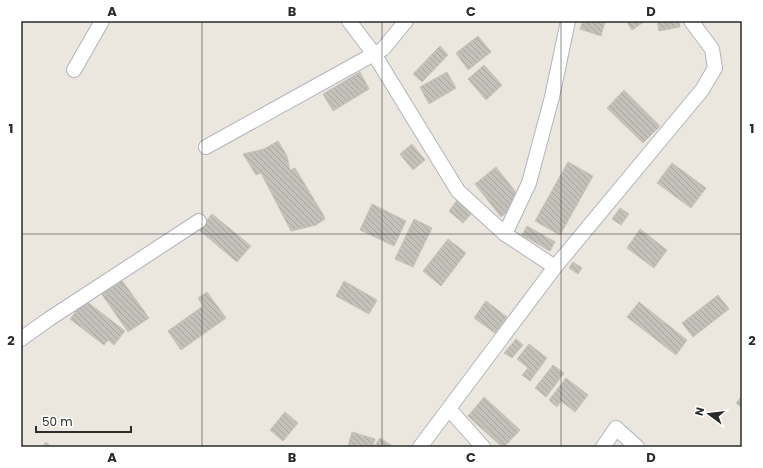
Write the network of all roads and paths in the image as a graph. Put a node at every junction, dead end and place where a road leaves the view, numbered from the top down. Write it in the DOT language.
graph roads {
  1 [pos="102,21"];
  2 [pos="349,21"];
  3 [pos="406,21"];
  4 [pos="568,21"];
  5 [pos="691,21"];
  6 [pos="374,54"];
  7 [pos="74,70"];
  8 [pos="206,146"];
  9 [pos="199,221"];
  10 [pos="505,234"];
  11 [pos="555,267"];
  12 [pos="21,339"];
  13 [pos="450,409"];
  14 [pos="420,447"];
  15 [pos="483,447"];
  16 [pos="603,447"];
  17 [pos="637,447"];
  1 -- 7 [label="street"];
  2 -- 6 [label="street"];
  3 -- 6 [label="street"];
  4 -- 10 [label="street"];
  5 -- 11 [label="street"];
  6 -- 8 [label="street"];
  6 -- 10 [label="street"];
  9 -- 12 [label="street"];
  10 -- 11 [label="street"];
  11 -- 13 [label="street"];
  13 -- 14 [label="street"];
  13 -- 15 [label="street"];
  16 -- 17 [label="street"];
}
